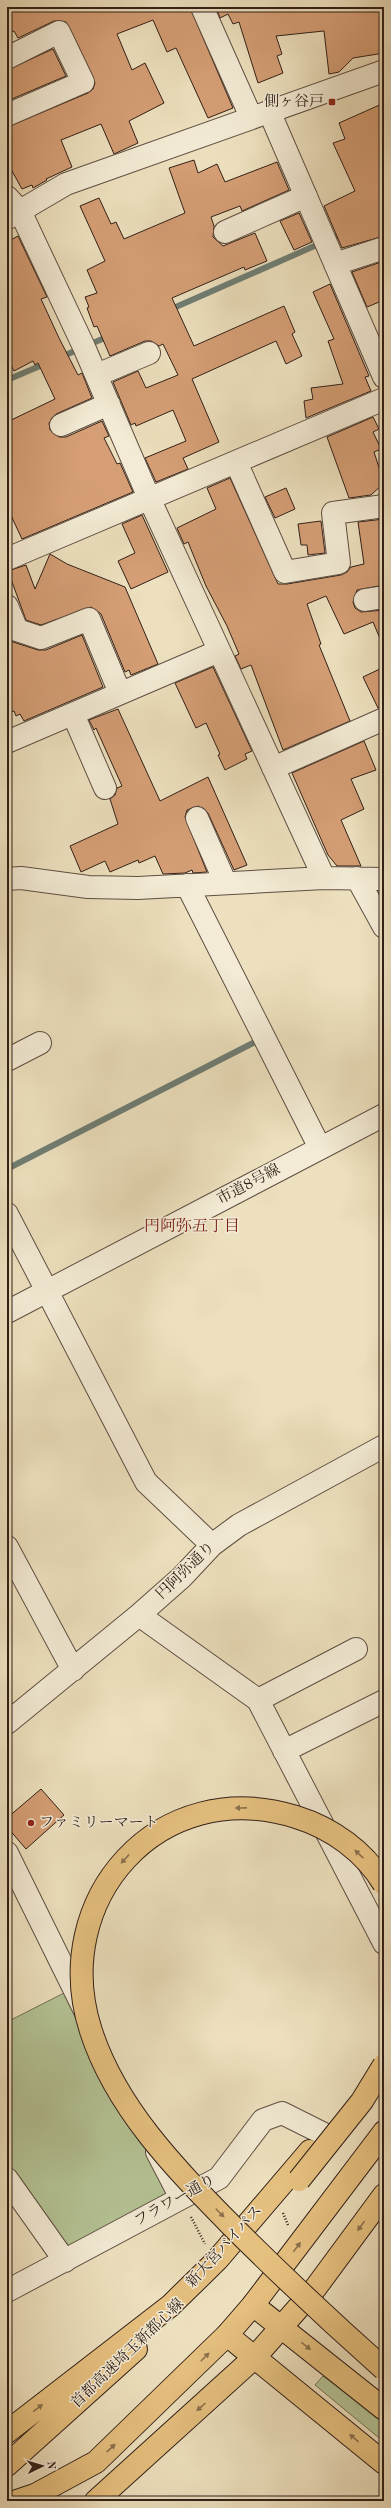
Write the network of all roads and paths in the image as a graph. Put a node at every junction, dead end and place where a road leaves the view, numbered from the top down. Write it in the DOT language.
graph roads {
  1 [pos="202,7"];
  2 [pos="7,58"];
  3 [pos="384,71"];
  4 [pos="260,114"];
  5 [pos="7,115"];
  6 [pos="306,196"];
  7 [pos="11,209"];
  8 [pos="225,232"];
  9 [pos="384,248"];
  10 [pos="335,264"];
  11 [pos="149,353"];
  12 [pos="97,375"];
  13 [pos="384,377"];
  14 [pos="384,399"];
  15 [pos="109,404"];
  16 [pos="61,426"];
  17 [pos="236,462"];
  18 [pos="150,498"];
  19 [pos="384,506"];
  20 [pos="7,560"];
  21 [pos="7,606"];
  22 [pos="220,651"];
  23 [pos="120,693"];
  24 [pos="73,714"];
  25 [pos="384,720"];
  26 [pos="8,738"];
  27 [pos="273,768"];
  28 [pos="105,788"];
  29 [pos="197,818"];
  30 [pos="324,878"];
  31 [pos="357,878"];
  32 [pos="7,879"];
  33 [pos="384,879"];
  34 [pos="225,882"];
  35 [pos="187,885"];
  36 [pos="384,927"];
  37 [pos="40,1043"];
  38 [pos="7,1060"];
  39 [pos="384,1115"];
  40 [pos="320,1148"];
  41 [pos="7,1214"];
  42 [pos="46,1292"];
  43 [pos="7,1312"];
  44 [pos="384,1446"];
  45 [pos="212,1545"];
  46 [pos="7,1547"];
  47 [pos="139,1615"];
  48 [pos="356,1649"];
  49 [pos="73,1670"];
  50 [pos="258,1700"];
  51 [pos="384,1701"];
  52 [pos="7,1723"];
  53 [pos="284,1751"];
  54 [pos="7,1853"];
  55 [pos="384,1884"];
  56 [pos="384,1943"];
  57 [pos="384,2065"];
  58 [pos="384,2069"];
  59 [pos="384,2132"];
  60 [pos="324,2134"];
  61 [pos="7,2179"];
  62 [pos="384,2195"];
  63 [pos="182,2198"];
  64 [pos="206,2247"];
  65 [pos="65,2261"];
  66 [pos="7,2292"];
  67 [pos="253,2305"];
  68 [pos="281,2328"];
  69 [pos="227,2335"];
  70 [pos="255,2357"];
  71 [pos="384,2369"];
  72 [pos="384,2409"];
  73 [pos="7,2432"];
  74 [pos="96,2462"];
  75 [pos="384,2463"];
  76 [pos="7,2465"];
  77 [pos="17,2501"];
  78 [pos="51,2501"];
  79 [pos="96,2501"];
  1 -- 4 [label="street"];
  2 -- 5 [label="street"];
  3 -- 4 [label="street"];
  4 -- 6 [label="street"];
  4 -- 7 [label="street"];
  6 -- 8 [label="street"];
  6 -- 10 [label="street"];
  7 -- 12 [label="street"];
  9 -- 10 [label="street"];
  10 -- 13 [label="street"];
  11 -- 12 [label="street"];
  12 -- 15 [label="street"];
  14 -- 17 [label="street"];
  15 -- 16 [label="street"];
  15 -- 18 [label="street"];
  17 -- 18 [label="street"];
  17 -- 19 [label="street"];
  18 -- 20 [label="street"];
  18 -- 22 [label="street"];
  21 -- 23 [label="street"];
  22 -- 23 [label="street"];
  22 -- 27 [label="street"];
  23 -- 24 [label="street"];
  24 -- 26 [label="street"];
  24 -- 28 [label="street"];
  25 -- 27 [label="street"];
  27 -- 30 [label="street"];
  29 -- 34 [label="street"];
  30 -- 31 [label="street"];
  30 -- 34 [label="street"];
  31 -- 33 [label="street"];
  31 -- 36 [label="street"];
  32 -- 35 [label="street"];
  34 -- 35 [label="street"];
  35 -- 40 [label="street"];
  37 -- 38 [label="street"];
  39 -- 40 [label="street, 市道8号線"];
  40 -- 42 [label="street, 市道8号線"];
  41 -- 42 [label="street"];
  42 -- 43 [label="street, 市道8号線"];
  42 -- 45 [label="street"];
  44 -- 45 [label="street, 円阿弥通り"];
  45 -- 47 [label="street, 円阿弥通り"];
  46 -- 49 [label="street"];
  47 -- 49 [label="street, 円阿弥通り"];
  47 -- 50 [label="street"];
  48 -- 50 [label="street"];
  49 -- 52 [label="street, 円阿弥通り"];
  50 -- 53 [label="street"];
  51 -- 53 [label="street"];
  53 -- 56 [label="street"];
  54 -- 63 [label="street"];
  55 -- 71 [label="main road, one-way, bridge"];
  57 -- 76 [label="main road, 首都高速埼玉新都心線, bridge"];
  58 -- 60 [label="main road, 新大宮バイパス"];
  67 -- 59 [label="main road, one-way"];
  60 -- 63 [label="street, フラワー通り"];
  73 -- 60 [label="main road, 新大宮バイパス, one-way"];
  61 -- 65 [label="street"];
  62 -- 68 [label="main road, one-way"];
  63 -- 64 [label="path"];
  63 -- 65 [label="street, フラワー通り"];
  65 -- 66 [label="street, フラワー通り"];
  67 -- 68 [label="main road"];
  67 -- 69 [label="main road"];
  68 -- 70 [label="main road"];
  68 -- 72 [label="main road, one-way"];
  69 -- 70 [label="main road"];
  74 -- 69 [label="main road, one-way"];
  75 -- 70 [label="main road, one-way"];
  70 -- 79 [label="main road, one-way"];
  74 -- 77 [label="main road"];
  74 -- 78 [label="main road"];
}
